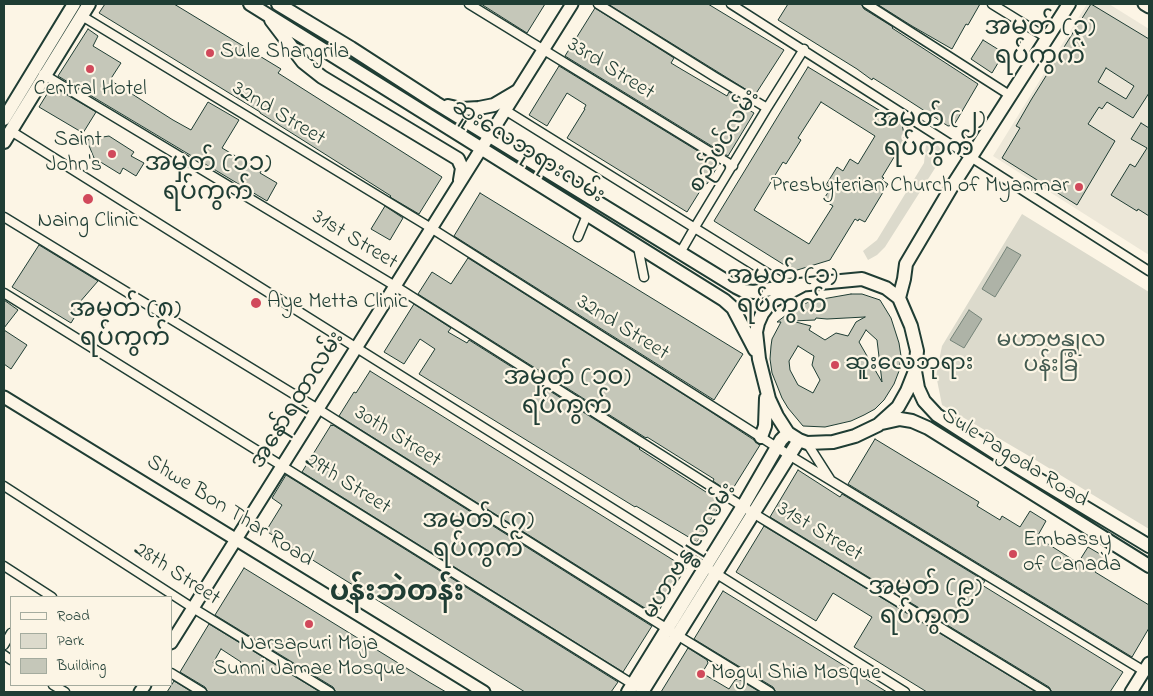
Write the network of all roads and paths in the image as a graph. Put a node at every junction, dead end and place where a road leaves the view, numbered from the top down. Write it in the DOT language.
graph roads {
  1 [pos="74,4"];
  2 [pos="89,4"];
  3 [pos="250,4"];
  4 [pos="278,4"];
  5 [pos="293,4"];
  6 [pos="469,4"];
  7 [pos="572,4"];
  8 [pos="598,4"];
  9 [pos="731,4"];
  10 [pos="867,4"];
  11 [pos="992,4"];
  12 [pos="1069,4"];
  13 [pos="1144,4"];
  14 [pos="1149,7"];
  15 [pos="266,14"];
  16 [pos="82,16"];
  17 [pos="301,18"];
  18 [pos="1044,36"];
  19 [pos="543,49"];
  20 [pos="804,49"];
  21 [pos="40,72"];
  22 [pos="516,92"];
  23 [pos="1007,93"];
  24 [pos="436,103"];
  25 [pos="767,108"];
  26 [pos="505,110"];
  27 [pos="4,119"];
  28 [pos="10,131"];
  29 [pos="489,135"];
  30 [pos="4,142"];
  31 [pos="481,149"];
  32 [pos="971,158"];
  33 [pos="732,166"];
  34 [pos="460,180"];
  35 [pos="587,215"];
  36 [pos="4,217"];
  37 [pos="694,227"];
  38 [pos="431,228"];
  39 [pos="578,237"];
  40 [pos="638,246"];
  41 [pos="680,253"];
  42 [pos="1149,271"];
  43 [pos="644,277"];
  44 [pos="803,285"];
  45 [pos="395,286"];
  46 [pos="788,286"];
  47 [pos="4,293"];
  48 [pos="899,298"];
  49 [pos="356,348"];
  50 [pos="759,359"];
  51 [pos="915,371"];
  52 [pos="764,380"];
  53 [pos="4,397"];
  54 [pos="318,409"];
  55 [pos="878,425"];
  56 [pos="761,437"];
  57 [pos="798,439"];
  58 [pos="777,448"];
  59 [pos="789,456"];
  60 [pos="282,466"];
  61 [pos="832,481"];
  62 [pos="4,486"];
  63 [pos="748,510"];
  64 [pos="236,539"];
  65 [pos="1149,546"];
  66 [pos="4,566"];
  67 [pos="1149,566"];
  68 [pos="710,570"];
  69 [pos="50,596"];
  70 [pos="193,608"];
  71 [pos="672,632"];
  72 [pos="172,640"];
  73 [pos="1147,667"];
  74 [pos="172,674"];
  75 [pos="638,690"];
  76 [pos="202,692"];
  77 [pos="330,692"];
  78 [pos="484,692"];
  79 [pos="770,692"];
  80 [pos="906,692"];
  81 [pos="1046,692"];
  82 [pos="1131,692"];
  1 -- 21 [label="main road"];
  2 -- 16 [label="main road"];
  3 -- 15 [label="main road, ဆူးလေဘုရားလမ်း"];
  4 -- 17 [label="main road, ဆူးလေဘုရားလမ်း"];
  5 -- 17 [label="main road"];
  6 -- 19 [label="street, 33rd Street"];
  7 -- 19 [label="main road, အနော်ရထာလမ်း"];
  8 -- 25 [label="street"];
  9 -- 20 [label="street"];
  10 -- 23 [label="street"];
  11 -- 18 [label="street"];
  12 -- 18 [label="main road"];
  13 -- 14 [label="main road"];
  15 -- 31 [label="main road, ဆူးလေဘုရားလမ်း"];
  15 -- 34 [label="main road"];
  16 -- 21 [label="main road"];
  16 -- 38 [label="street, 32nd Street"];
  17 -- 24 [label="main road, ဆူးလေဘုရားလမ်း"];
  18 -- 23 [label="main road"];
  19 -- 22 [label="main road, အနော်ရထာလမ်း"];
  19 -- 33 [label="street, 33rd Street"];
  20 -- 25 [label="street, စည်ပင်လမ်း"];
  20 -- 32 [label="street"];
  21 -- 27 [label="main road"];
  21 -- 28 [label="main road"];
  21 -- 45 [label="street, 31st Street"];
  22 -- 24 [label="main road"];
  22 -- 26 [label="main road, အနော်ရထာလမ်း"];
  23 -- 32 [label="main road"];
  24 -- 29 [label="main road, ဆူးလေဘုရားလမ်း"];
  25 -- 33 [label="street, စည်ပင်လမ်း"];
  26 -- 29 [label="main road, အနော်ရထာလမ်း"];
  26 -- 37 [label="street"];
  28 -- 30 [label="main road"];
  28 -- 49 [label="street"];
  29 -- 31 [label="main road, အနော်ရထာလမ်း"];
  29 -- 41 [label="main road, ဆူးလေဘုရားလမ်း"];
  31 -- 34 [label="main road, အနော်ရထာလမ်း"];
  31 -- 35 [label="main road, ဆူးလေဘုရားလမ်း"];
  32 -- 42 [label="street"];
  32 -- 48 [label="main road"];
  33 -- 37 [label="street, စည်ပင်လမ်း"];
  34 -- 38 [label="main road, အနော်ရထာလမ်း"];
  35 -- 39 [label="street"];
  35 -- 40 [label="main road, ဆူးလေဘုရားလမ်း"];
  36 -- 54 [label="street, 30th Street"];
  37 -- 41 [label="street, စည်ပင်လမ်း"];
  37 -- 46 [label="street"];
  38 -- 45 [label="main road, အနော်ရထာလမ်း"];
  38 -- 56 [label="street, 32nd Street"];
  40 -- 43 [label="street"];
  40 -- 50 [label="main road, ဆူးလေဘုရားလမ်း"];
  41 -- 46 [label="main road, ဆူးလေဘုရားလမ်း"];
  44 -- 46 [label="main road, ဆူးလေဘုရားလမ်း"];
  44 -- 48 [label="main road"];
  44 -- 50 [label="main road"];
  45 -- 49 [label="main road, အနော်ရထာလမ်း"];
  45 -- 63 [label="street, 31st Street"];
  47 -- 60 [label="street, 29th Street"];
  48 -- 51 [label="main road"];
  49 -- 54 [label="main road, အနော်ရထာလမ်း"];
  49 -- 68 [label="street"];
  50 -- 52 [label="main road"];
  51 -- 55 [label="main road"];
  51 -- 65 [label="main road, Sule Pagoda Road"];
  52 -- 56 [label="main road"];
  52 -- 57 [label="main road"];
  53 -- 64 [label="main road, Shwe Bon Thar Road"];
  54 -- 60 [label="main road, အနော်ရထာလမ်း"];
  54 -- 71 [label="street, 30th Street"];
  55 -- 57 [label="main road"];
  55 -- 67 [label="main road, Sule Pagoda Road"];
  56 -- 58 [label="street, 32nd Street"];
  57 -- 58 [label="main road, မဟာဗန္ဓုလလမ်း"];
  57 -- 59 [label="main road, မဟာဗန္ဓုလလမ်း"];
  57 -- 61 [label="street"];
  58 -- 59 [label="street, 32nd Street"];
  58 -- 63 [label="main road, မဟာဗန္ဓုလလမ်း"];
  59 -- 61 [label="street, 32nd Street"];
  59 -- 63 [label="main road, မဟာဗန္ဓုလလမ်း"];
  60 -- 64 [label="main road, အနော်ရထာလမ်း"];
  60 -- 75 [label="street, 29th Street"];
  61 -- 73 [label="street, 32nd Street"];
  62 -- 70 [label="street, 28th Street"];
  63 -- 68 [label="main road, မဟာဗန္ဓုလလမ်း"];
  63 -- 81 [label="street, 31st Street"];
  64 -- 70 [label="main road, အနော်ရထာလမ်း"];
  64 -- 78 [label="main road, Shwe Bon Thar Road"];
  66 -- 69 [label="street"];
  68 -- 71 [label="main road, မဟာဗန္ဓုလလမ်း"];
  68 -- 80 [label="street"];
  70 -- 72 [label="main road, အနော်ရထာလမ်း"];
  70 -- 77 [label="street, 28th Street"];
  71 -- 75 [label="main road, မဟာဗန္ဓုလလမ်း"];
  71 -- 79 [label="street, 30th Street"];
  73 -- 82 [label="main road"];
  74 -- 76 [label="street"];
}
